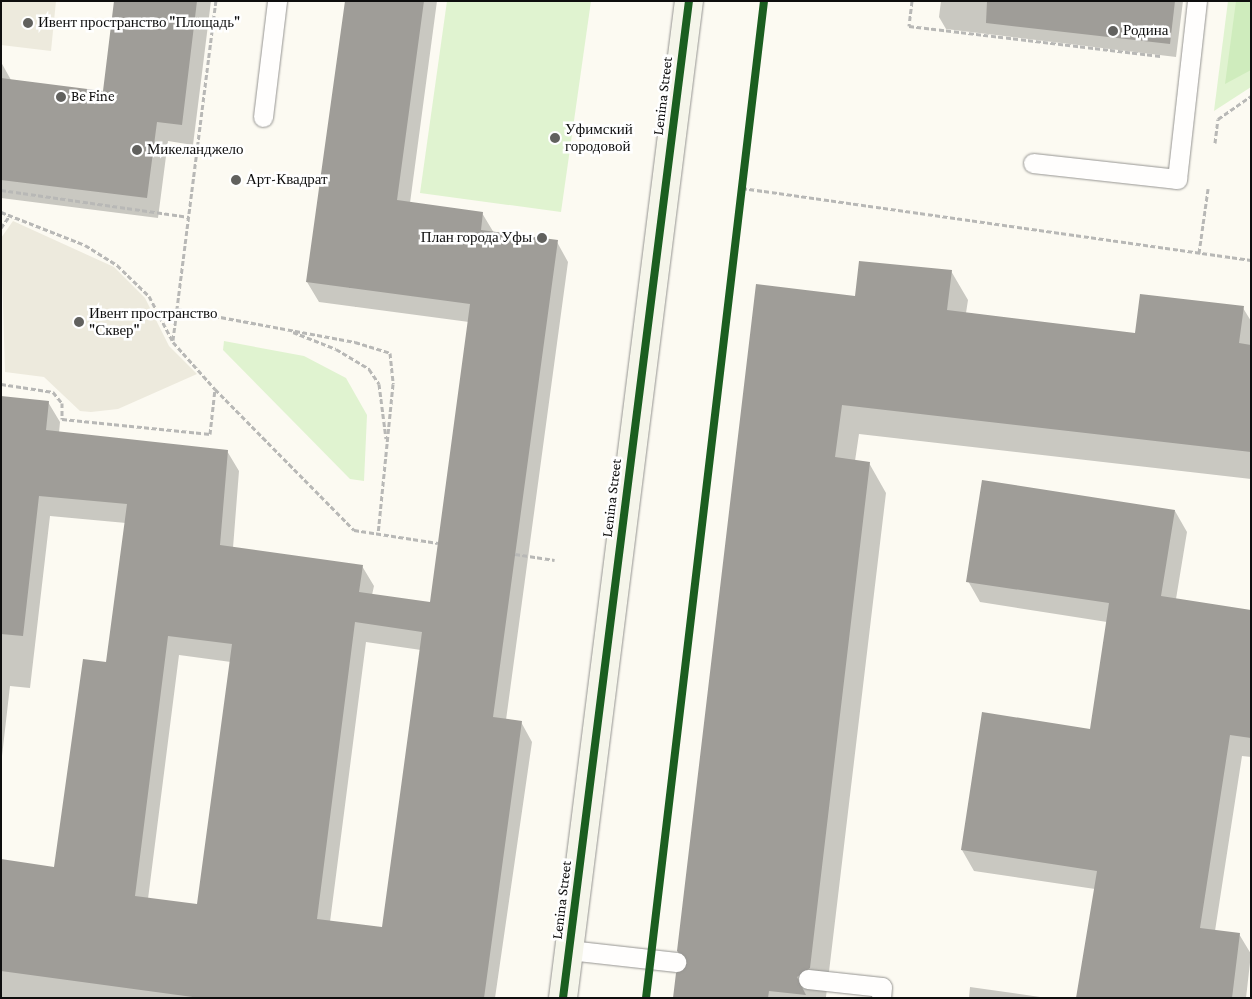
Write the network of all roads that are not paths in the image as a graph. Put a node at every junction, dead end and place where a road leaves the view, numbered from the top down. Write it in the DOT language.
graph roads {
  1 [pos="277,1"];
  2 [pos="689,1"];
  3 [pos="1197,1"];
  4 [pos="263,117"];
  5 [pos="1033,163"];
  6 [pos="569,950"];
  7 [pos="676,962"];
  8 [pos="808,979"];
  9 [pos="563,998"];
  10 [pos="881,998"];
  1 -- 4 [label="lane"];
  2 -- 6 [label="main road, Lenina Street"];
  3 -- 5 [label="lane"];
  6 -- 7 [label="lane"];
  6 -- 9 [label="main road, Lenina Street"];
  8 -- 10 [label="lane"];
}
